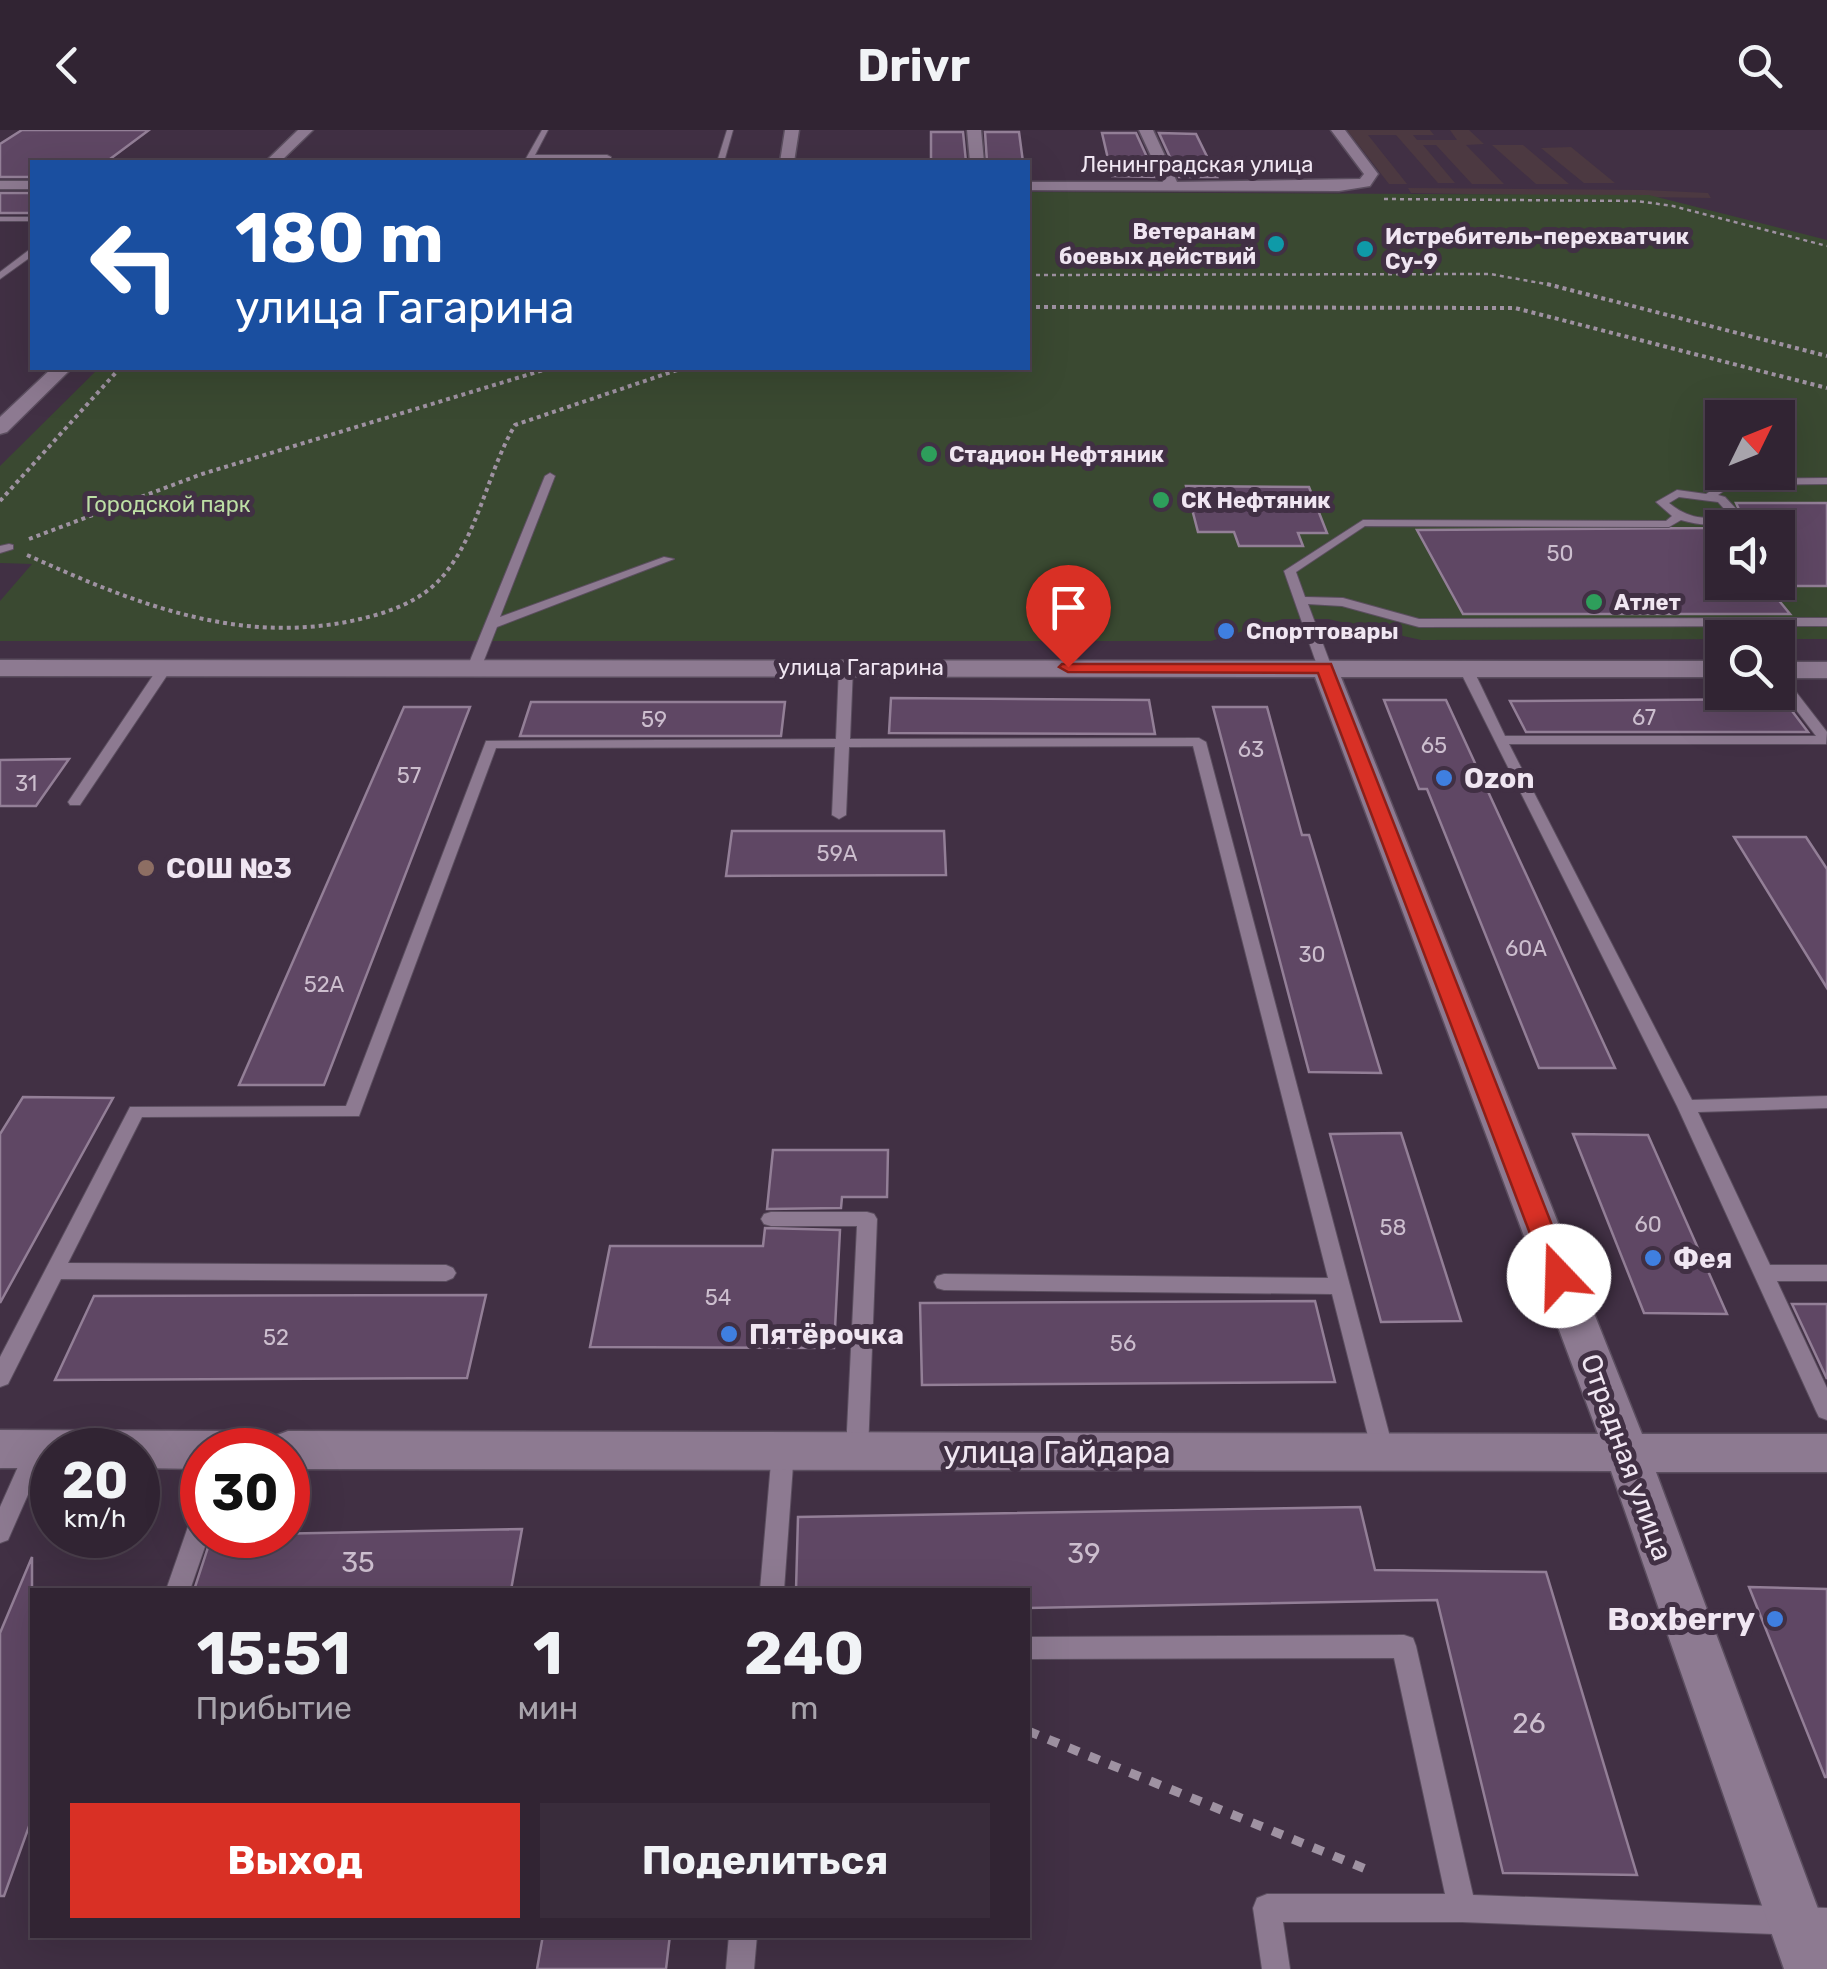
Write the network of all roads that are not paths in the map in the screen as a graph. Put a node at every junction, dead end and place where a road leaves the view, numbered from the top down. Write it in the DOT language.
graph roads {
  1 [pos="306,130"];
  2 [pos="546,130"];
  3 [pos="730,130"];
  4 [pos="792,130"];
  5 [pos="974,130"];
  6 [pos="1146,130"];
  7 [pos="1338,130"];
  8 [pos="274,160"];
  9 [pos="528,160"];
  10 [pos="607,160"];
  11 [pos="721,160"];
  12 [pos="787,160"];
  13 [pos="978,160"];
  14 [pos="0,186"];
  15 [pos="30,186"];
  16 [pos="1030,186"];
  17 [pos="1172,186"];
  18 [pos="0,219"];
  19 [pos="30,219"];
  20 [pos="30,253"];
  21 [pos="18,262"];
  22 [pos="30,262"];
  23 [pos="0,276"];
  24 [pos="60,370"];
  25 [pos="0,428"];
  26 [pos="550,476"];
  27 [pos="1827,481"];
  28 [pos="1711,496"];
  29 [pos="1680,516"];
  30 [pos="668,559"];
  31 [pos="1300,600"];
  32 [pos="1827,622"];
  33 [pos="490,625"];
  34 [pos="846,667"];
  35 [pos="0,668"];
  36 [pos="165,668"];
  37 [pos="474,668"];
  38 [pos="1325,668"];
  39 [pos="1465,668"];
  40 [pos="1705,669"];
  41 [pos="1795,670"];
  42 [pos="1827,670"];
  43 [pos="1795,700"];
  44 [pos="1500,740"];
  45 [pos="1827,740"];
  46 [pos="842,743"];
  47 [pos="76,802"];
  48 [pos="839,816"];
  49 [pos="1827,1102"];
  50 [pos="1686,1106"];
  51 [pos="772,1219"];
  52 [pos="54,1271"];
  53 [pos="1827,1272"];
  54 [pos="446,1273"];
  55 [pos="1764,1274"];
  56 [pos="944,1282"];
  57 [pos="1340,1286"];
  58 [pos="0,1378"];
  59 [pos="1827,1411"];
  60 [pos="18,1450"];
  61 [pos="180,1450"];
  62 [pos="310,1450"];
  63 [pos="782,1451"];
  64 [pos="858,1451"];
  65 [pos="1383,1453"];
  66 [pos="1627,1453"];
  67 [pos="1827,1453"];
  68 [pos="0,1533"];
  69 [pos="189,1558"];
  70 [pos="179,1588"];
  71 [pos="772,1588"];
  72 [pos="1030,1648"];
  73 [pos="1462,1908"];
  74 [pos="1811,1922"];
  75 [pos="743,1938"];
  76 [pos="740,1969"];
  77 [pos="1276,1969"];
  78 [pos="1812,1969"];
  1 -- 8 [label="street"];
  2 -- 9 [label="lane"];
  3 -- 11 [label="lane"];
  4 -- 12 [label="street"];
  5 -- 13 [label="street"];
  6 -- 17 [label="street"];
  7 -- 17 [label="street, Ленинградская улица"];
  9 -- 10 [label="lane"];
  14 -- 15 [label="street"];
  16 -- 17 [label="street, Ленинградская улица"];
  18 -- 19 [label="lane"];
  20 -- 21 [label="lane"];
  21 -- 22 [label="lane"];
  21 -- 23 [label="lane"];
  24 -- 25 [label="street"];
  26 -- 33 [label="lane"];
  27 -- 28 [label="lane"];
  28 -- 29 [label="lane"];
  28 -- 29 [label="lane"];
  29 -- 31 [label="lane"];
  30 -- 33 [label="lane"];
  31 -- 32 [label="lane"];
  31 -- 38 [label="lane"];
  33 -- 37 [label="lane"];
  34 -- 37 [label="street, улица Гагарина"];
  34 -- 38 [label="street, улица Гагарина"];
  34 -- 46 [label="lane"];
  35 -- 36 [label="street, улица Гагарина"];
  36 -- 37 [label="street, улица Гагарина"];
  36 -- 47 [label="lane"];
  38 -- 39 [label="street, улица Гагарина"];
  38 -- 66 [label="street, Отрадная улица"];
  39 -- 40 [label="street, улица Гагарина"];
  39 -- 44 [label="lane"];
  41 -- 42 [label="street"];
  43 -- 45 [label="lane"];
  44 -- 45 [label="lane"];
  44 -- 50 [label="lane"];
  46 -- 48 [label="lane"];
  46 -- 52 [label="lane"];
  46 -- 57 [label="lane"];
  49 -- 50 [label="lane"];
  50 -- 55 [label="lane"];
  51 -- 64 [label="lane"];
  52 -- 54 [label="lane"];
  52 -- 58 [label="lane"];
  53 -- 55 [label="lane"];
  55 -- 59 [label="lane"];
  56 -- 57 [label="lane"];
  57 -- 65 [label="lane"];
  60 -- 61 [label="street"];
  60 -- 68 [label="lane"];
  62 -- 63 [label="street, улица Гайдара"];
  63 -- 64 [label="street, улица Гайдара"];
  63 -- 71 [label="lane"];
  64 -- 65 [label="street, улица Гайдара"];
  65 -- 66 [label="street, улица Гайдара"];
  66 -- 67 [label="street, улица Гайдара"];
  66 -- 74 [label="street, Отрадная улица"];
  69 -- 70 [label="lane"];
  72 -- 73 [label="lane"];
  73 -- 74 [label="lane"];
  73 -- 77 [label="lane"];
  74 -- 78 [label="street, Отрадная улица"];
  75 -- 76 [label="lane"];
}
